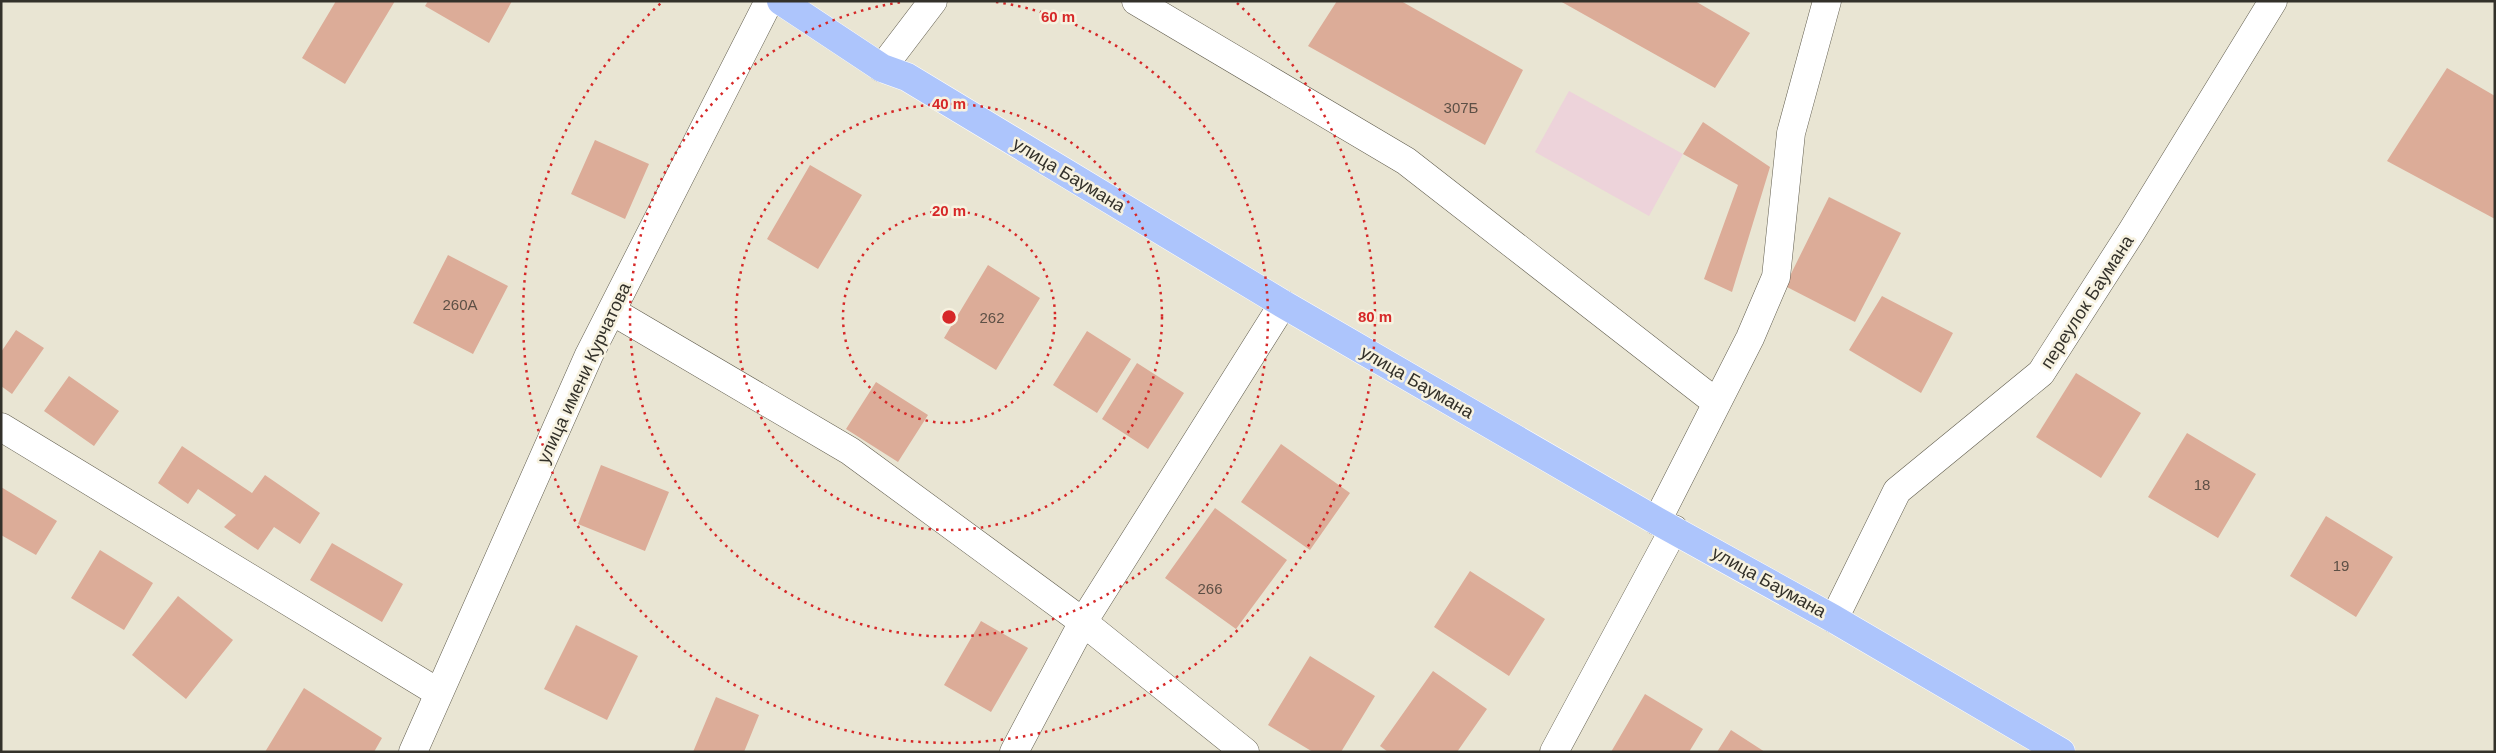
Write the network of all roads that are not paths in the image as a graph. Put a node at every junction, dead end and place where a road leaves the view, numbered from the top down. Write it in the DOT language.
graph roads {
  1 [pos="769,1"];
  2 [pos="781,1"];
  3 [pos="933,1"];
  4 [pos="1136,1"];
  5 [pos="1827,1"];
  6 [pos="2273,1"];
  7 [pos="882,68"];
  8 [pos="1284,304"];
  9 [pos="612,310"];
  10 [pos="1717,403"];
  11 [pos="1,427"];
  12 [pos="1666,525"];
  13 [pos="1834,619"];
  14 [pos="1083,622"];
  15 [pos="439,693"];
  16 [pos="413,752"];
  17 [pos="1014,752"];
  18 [pos="1244,752"];
  19 [pos="1554,752"];
  20 [pos="2061,752"];
  1 -- 9 [label="street, улица имени Курчатова"];
  2 -- 7 [label="main road, улица Баумана"];
  3 -- 7 [label="street"];
  4 -- 10 [label="street"];
  5 -- 10 [label="street"];
  6 -- 13 [label="street, переулок Баумана"];
  7 -- 8 [label="main road, улица Баумана"];
  8 -- 12 [label="main road, улица Баумана"];
  8 -- 14 [label="street"];
  9 -- 14 [label="street"];
  9 -- 15 [label="street, улица имени Курчатова"];
  10 -- 12 [label="street"];
  11 -- 15 [label="street"];
  12 -- 13 [label="main road, улица Баумана"];
  12 -- 19 [label="street"];
  13 -- 20 [label="main road, улица Баумана"];
  14 -- 17 [label="street"];
  14 -- 18 [label="street"];
  15 -- 16 [label="street, улица имени Курчатова"];
}
